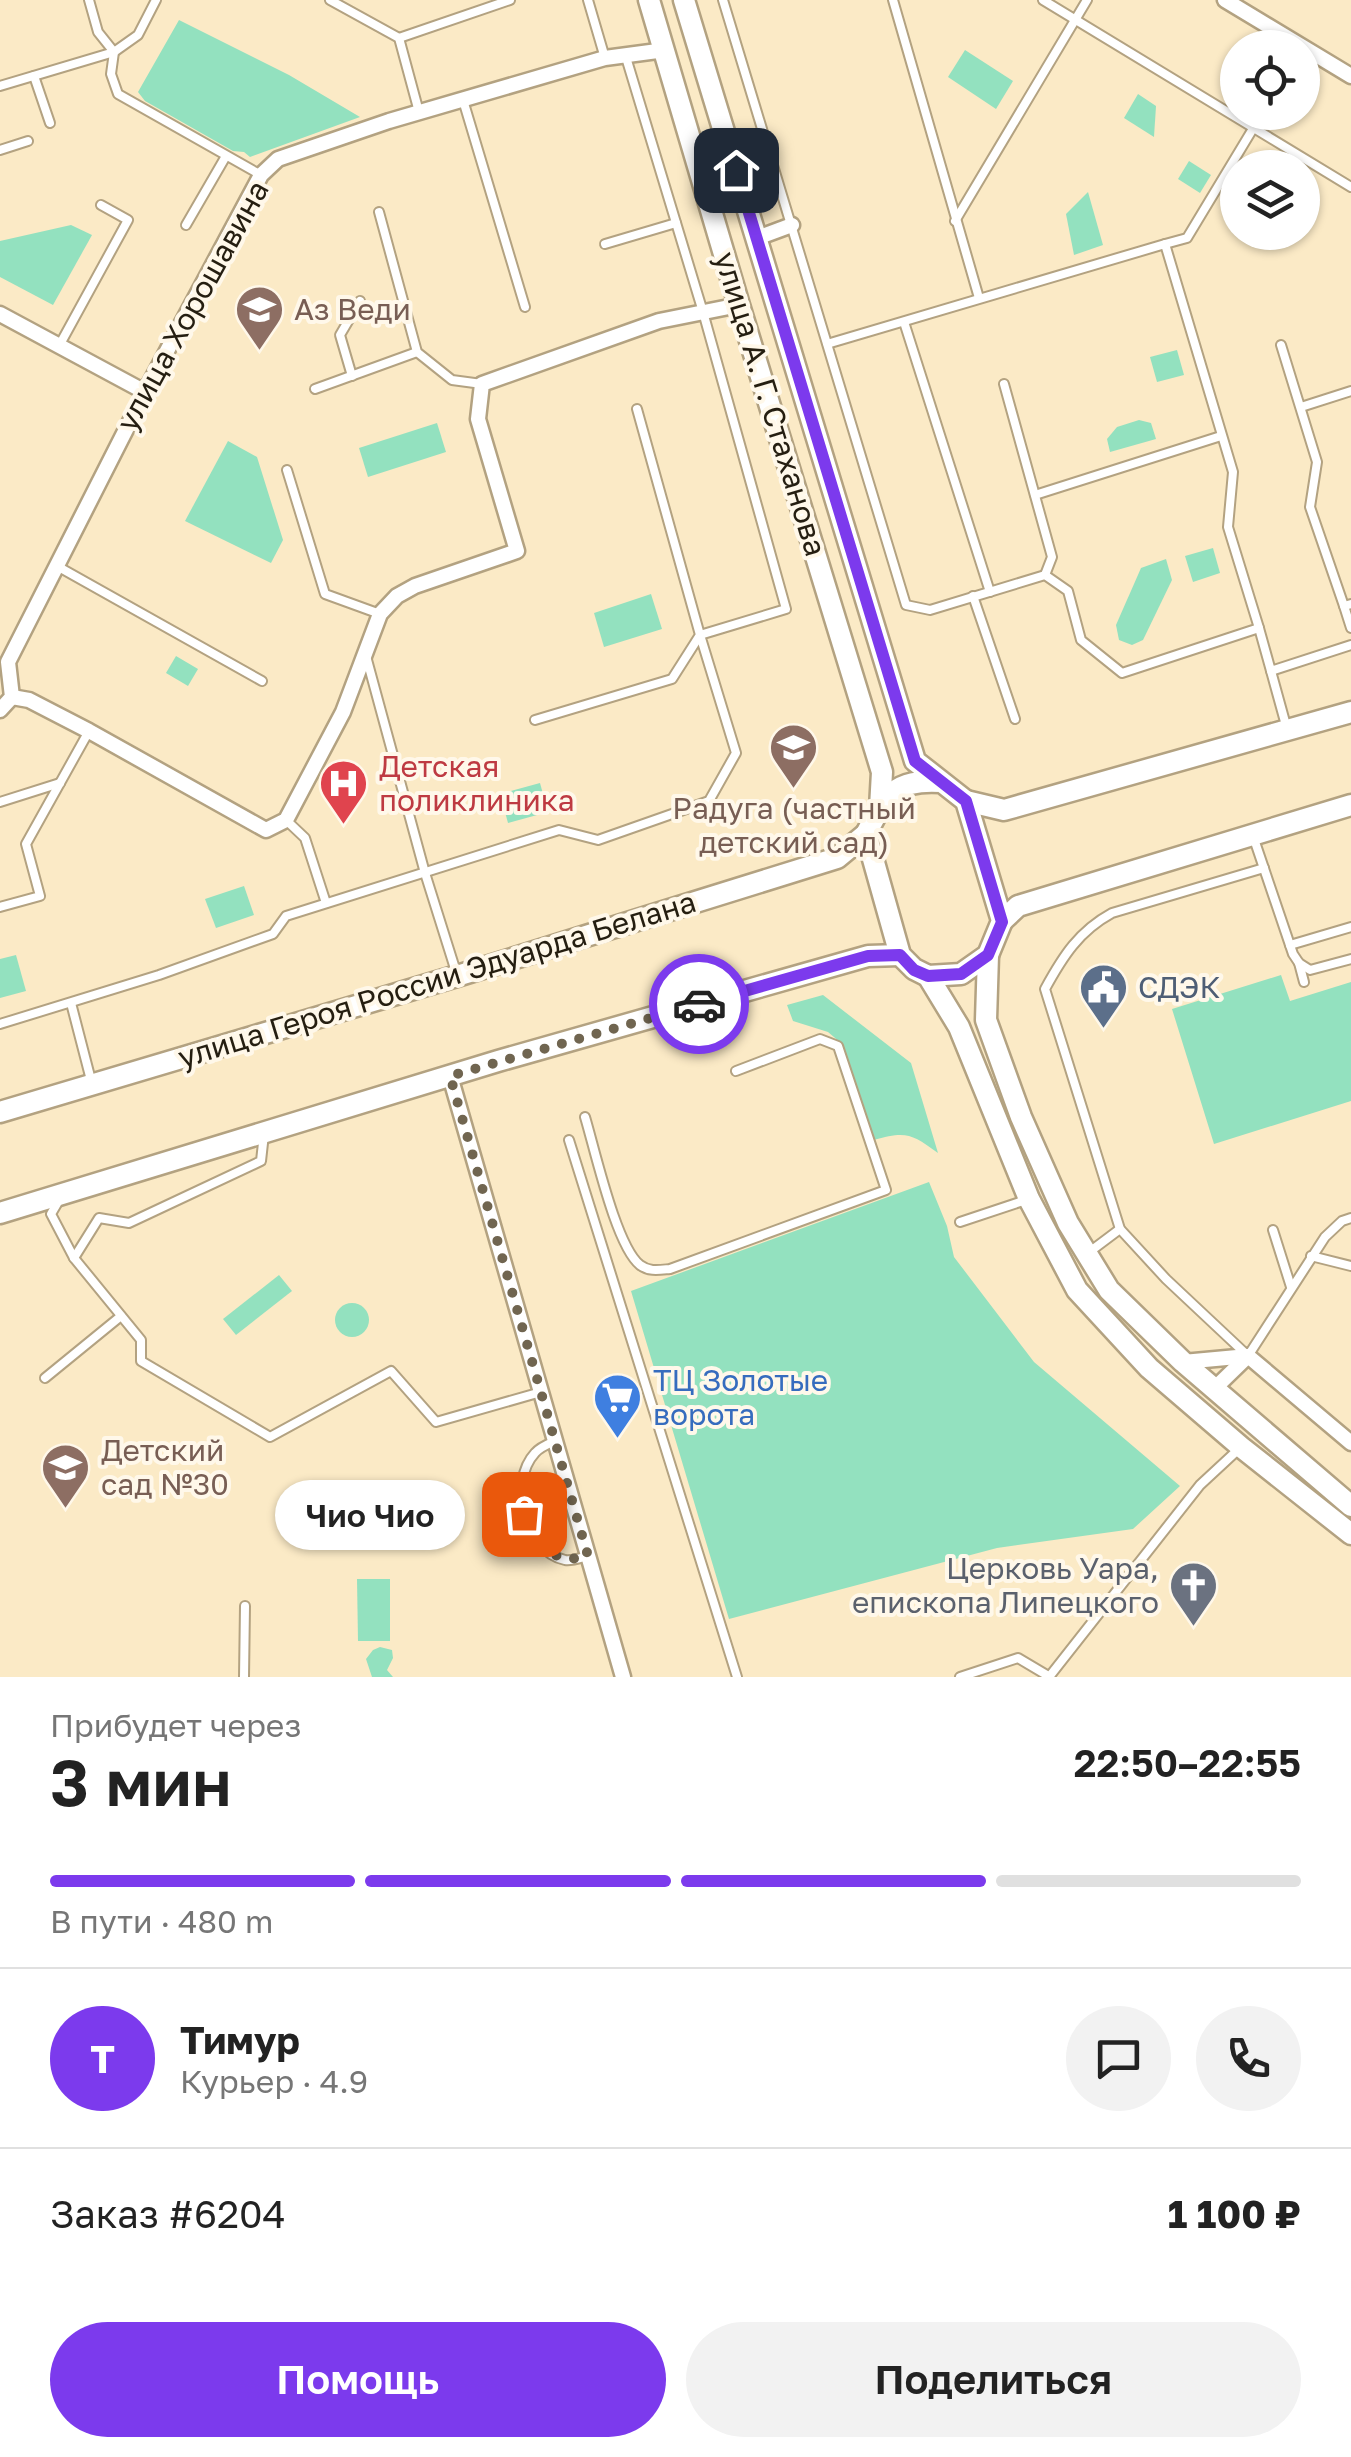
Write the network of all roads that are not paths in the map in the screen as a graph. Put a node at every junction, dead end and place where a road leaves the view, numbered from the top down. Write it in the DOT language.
graph roads {
  1 [pos="88,0"];
  2 [pos="156,0"];
  3 [pos="330,0"];
  4 [pos="510,0"];
  5 [pos="588,0"];
  6 [pos="649,0"];
  7 [pos="684,0"];
  8 [pos="723,0"];
  9 [pos="893,0"];
  10 [pos="1043,0"];
  11 [pos="1087,0"];
  12 [pos="1224,0"];
  13 [pos="1075,20"];
  14 [pos="1274,30"];
  15 [pos="399,38"];
  16 [pos="664,50"];
  17 [pos="114,52"];
  18 [pos="625,54"];
  19 [pos="605,58"];
  20 [pos="1320,58"];
  21 [pos="34,76"];
  22 [pos="1351,76"];
  23 [pos="0,86"];
  24 [pos="463,100"];
  25 [pos="1220,109"];
  26 [pos="419,112"];
  27 [pos="50,123"];
  28 [pos="1251,130"];
  29 [pos="1254,130"];
  30 [pos="28,141"];
  31 [pos="0,150"];
  32 [pos="226,156"];
  33 [pos="261,176"];
  34 [pos="1351,187"];
  35 [pos="101,205"];
  36 [pos="379,212"];
  37 [pos="955,221"];
  38 [pos="676,223"];
  39 [pos="186,225"];
  40 [pos="792,226"];
  41 [pos="757,238"];
  42 [pos="605,244"];
  43 [pos="1166,244"];
  44 [pos="979,298"];
  45 [pos="360,301"];
  46 [pos="525,306"];
  47 [pos="738,306"];
  48 [pos="703,312"];
  49 [pos="0,314"];
  50 [pos="904,322"];
  51 [pos="828,344"];
  52 [pos="1281,345"];
  53 [pos="59,346"];
  54 [pos="418,352"];
  55 [pos="352,376"];
  56 [pos="482,384"];
  57 [pos="1004,384"];
  58 [pos="314,389"];
  59 [pos="1351,391"];
  60 [pos="145,392"];
  61 [pos="1301,407"];
  62 [pos="637,409"];
  63 [pos="1221,436"];
  64 [pos="287,470"];
  65 [pos="1035,496"];
  66 [pos="57,566"];
  67 [pos="1045,575"];
  68 [pos="990,592"];
  69 [pos="974,596"];
  70 [pos="1347,605"];
  71 [pos="380,614"];
  72 [pos="1258,628"];
  73 [pos="1351,628"];
  74 [pos="700,635"];
  75 [pos="1351,645"];
  76 [pos="365,652"];
  77 [pos="1272,671"];
  78 [pos="262,682"];
  79 [pos="12,697"];
  80 [pos="0,710"];
  81 [pos="1351,712"];
  82 [pos="1014,719"];
  83 [pos="535,720"];
  84 [pos="88,731"];
  85 [pos="1288,732"];
  86 [pos="60,782"];
  87 [pos="941,782"];
  88 [pos="966,801"];
  89 [pos="0,802"];
  90 [pos="1351,805"];
  91 [pos="880,808"];
  92 [pos="286,820"];
  93 [pos="866,834"];
  94 [pos="1253,835"];
  95 [pos="1264,868"];
  96 [pos="425,873"];
  97 [pos="326,904"];
  98 [pos="0,908"];
  99 [pos="1002,922"];
  100 [pos="1351,926"];
  101 [pos="1290,944"];
  102 [pos="900,955"];
  103 [pos="988,955"];
  104 [pos="1351,960"];
  105 [pos="1299,963"];
  106 [pos="457,976"];
  107 [pos="928,976"];
  108 [pos="1304,982"];
  109 [pos="71,1004"];
  110 [pos="0,1024"];
  111 [pos="736,1071"];
  112 [pos="450,1076"];
  113 [pos="92,1084"];
  114 [pos="0,1112"];
  115 [pos="586,1118"];
  116 [pos="264,1132"];
  117 [pos="569,1140"];
  118 [pos="62,1195"];
  119 [pos="1029,1199"];
  120 [pos="0,1213"];
  121 [pos="1351,1218"];
  122 [pos="960,1222"];
  123 [pos="1120,1229"];
  124 [pos="1274,1230"];
  125 [pos="1087,1254"];
  126 [pos="1311,1256"];
  127 [pos="74,1258"];
  128 [pos="1351,1266"];
  129 [pos="1291,1287"];
  130 [pos="121,1316"];
  131 [pos="1248,1356"];
  132 [pos="1183,1362"];
  133 [pos="45,1378"];
  134 [pos="1214,1388"];
  135 [pos="541,1392"];
  136 [pos="555,1441"];
  137 [pos="1351,1442"];
  138 [pos="1241,1448"];
  139 [pos="1351,1506"];
  140 [pos="1351,1534"];
  141 [pos="588,1556"];
  142 [pos="245,1606"];
  143 [pos="244,1677"];
  144 [pos="624,1677"];
  145 [pos="737,1677"];
  146 [pos="960,1677"];
  147 [pos="1049,1677"];
  1 -- 17 [label="lane"];
  2 -- 17 [label="lane"];
  3 -- 15 [label="lane"];
  4 -- 15 [label="lane"];
  5 -- 19 [label="lane"];
  6 -- 16 [label="main road, улица А. Г. Стаханова"];
  7 -- 41 [label="main road, улица А. Г. Стаханова"];
  8 -- 40 [label="lane"];
  9 -- 37 [label="lane"];
  10 -- 13 [label="lane"];
  11 -- 13 [label="lane"];
  12 -- 14 [label="street"];
  13 -- 25 [label="lane"];
  13 -- 37 [label="lane"];
  15 -- 26 [label="lane"];
  16 -- 18 [label="street, улица Хорошавина"];
  16 -- 47 [label="main road, улица А. Г. Стаханова"];
  17 -- 21 [label="lane"];
  17 -- 32 [label="lane"];
  18 -- 19 [label="street, улица Хорошавина"];
  18 -- 38 [label="lane"];
  19 -- 24 [label="street, улица Хорошавина"];
  20 -- 22 [label="street"];
  21 -- 23 [label="lane"];
  21 -- 27 [label="lane"];
  24 -- 26 [label="street, улица Хорошавина"];
  24 -- 46 [label="lane"];
  26 -- 33 [label="street, улица Хорошавина"];
  28 -- 43 [label="lane"];
  29 -- 34 [label="lane"];
  30 -- 31 [label="lane"];
  32 -- 33 [label="lane"];
  32 -- 39 [label="lane"];
  33 -- 60 [label="street, улица Хорошавина"];
  35 -- 53 [label="lane"];
  36 -- 54 [label="lane"];
  37 -- 44 [label="lane"];
  38 -- 42 [label="lane"];
  38 -- 48 [label="lane"];
  40 -- 41 [label="street"];
  40 -- 51 [label="lane"];
  41 -- 87 [label="main road, улица А. Г. Стаханова"];
  43 -- 44 [label="lane"];
  43 -- 63 [label="lane"];
  44 -- 50 [label="lane"];
  45 -- 55 [label="lane"];
  47 -- 48 [label="street"];
  47 -- 91 [label="main road, улица А. Г. Стаханова"];
  48 -- 56 [label="street"];
  48 -- 74 [label="lane"];
  49 -- 53 [label="street"];
  50 -- 51 [label="lane"];
  50 -- 68 [label="lane"];
  51 -- 69 [label="lane"];
  52 -- 61 [label="lane"];
  53 -- 60 [label="street"];
  54 -- 55 [label="lane"];
  54 -- 56 [label="lane"];
  55 -- 58 [label="lane"];
  56 -- 71 [label="street"];
  57 -- 65 [label="lane"];
  59 -- 61 [label="lane"];
  60 -- 66 [label="street, улица Хорошавина"];
  61 -- 70 [label="lane"];
  62 -- 74 [label="lane"];
  63 -- 65 [label="lane"];
  63 -- 72 [label="lane"];
  64 -- 71 [label="lane"];
  65 -- 67 [label="lane"];
  66 -- 78 [label="lane"];
  66 -- 79 [label="street, улица Хорошавина"];
  67 -- 68 [label="lane"];
  67 -- 72 [label="lane"];
  68 -- 69 [label="lane"];
  69 -- 82 [label="lane"];
  70 -- 73 [label="lane"];
  71 -- 76 [label="street"];
  72 -- 77 [label="lane"];
  74 -- 83 [label="lane"];
  74 -- 96 [label="lane"];
  75 -- 77 [label="lane"];
  76 -- 92 [label="street"];
  76 -- 96 [label="lane"];
  77 -- 85 [label="lane"];
  79 -- 80 [label="street"];
  79 -- 84 [label="street"];
  81 -- 85 [label="main road"];
  84 -- 86 [label="lane"];
  84 -- 92 [label="street"];
  85 -- 88 [label="main road"];
  86 -- 89 [label="lane"];
  86 -- 98 [label="lane"];
  87 -- 88 [label="main road, улица А. Г. Стаханова"];
  87 -- 91 [label="main road"];
  88 -- 99 [label="main road"];
  90 -- 94 [label="main road"];
  91 -- 93 [label="main road"];
  92 -- 97 [label="lane"];
  93 -- 102 [label="main road"];
  93 -- 106 [label="main road, улица Героя России Эдуарда Белана"];
  94 -- 95 [label="lane"];
  94 -- 99 [label="main road"];
  95 -- 101 [label="lane"];
  95 -- 123 [label="lane"];
  96 -- 97 [label="lane"];
  96 -- 106 [label="lane"];
  97 -- 109 [label="lane"];
  99 -- 103 [label="main road"];
  100 -- 101 [label="lane"];
  101 -- 105 [label="lane"];
  102 -- 107 [label="main road"];
  102 -- 112 [label="main road"];
  103 -- 107 [label="main road"];
  103 -- 125 [label="main road"];
  104 -- 105 [label="lane"];
  105 -- 108 [label="lane"];
  106 -- 113 [label="main road, улица Героя России Эдуарда Белана"];
  107 -- 119 [label="main road"];
  109 -- 110 [label="lane"];
  109 -- 113 [label="lane"];
  111 -- 115 [label="lane"];
  112 -- 116 [label="main road"];
  112 -- 135 [label="street"];
  113 -- 114 [label="main road, улица Героя России Эдуарда Белана"];
  116 -- 118 [label="main road"];
  116 -- 127 [label="lane"];
  117 -- 145 [label="lane"];
  118 -- 120 [label="main road"];
  118 -- 127 [label="lane"];
  119 -- 122 [label="lane"];
  119 -- 138 [label="main road"];
  121 -- 126 [label="lane"];
  123 -- 125 [label="lane"];
  123 -- 131 [label="lane"];
  124 -- 129 [label="lane"];
  125 -- 132 [label="main road"];
  126 -- 128 [label="lane"];
  126 -- 129 [label="lane"];
  127 -- 130 [label="lane"];
  129 -- 131 [label="lane"];
  130 -- 133 [label="lane"];
  130 -- 135 [label="lane"];
  131 -- 132 [label="street"];
  131 -- 134 [label="street"];
  131 -- 137 [label="street"];
  132 -- 134 [label="main road"];
  134 -- 139 [label="main road"];
  135 -- 136 [label="street"];
  136 -- 141 [label="street"];
  136 -- 141 [label="lane"];
  138 -- 140 [label="main road"];
  138 -- 147 [label="lane"];
  141 -- 144 [label="street"];
  142 -- 143 [label="lane"];
  146 -- 147 [label="lane"];
}
